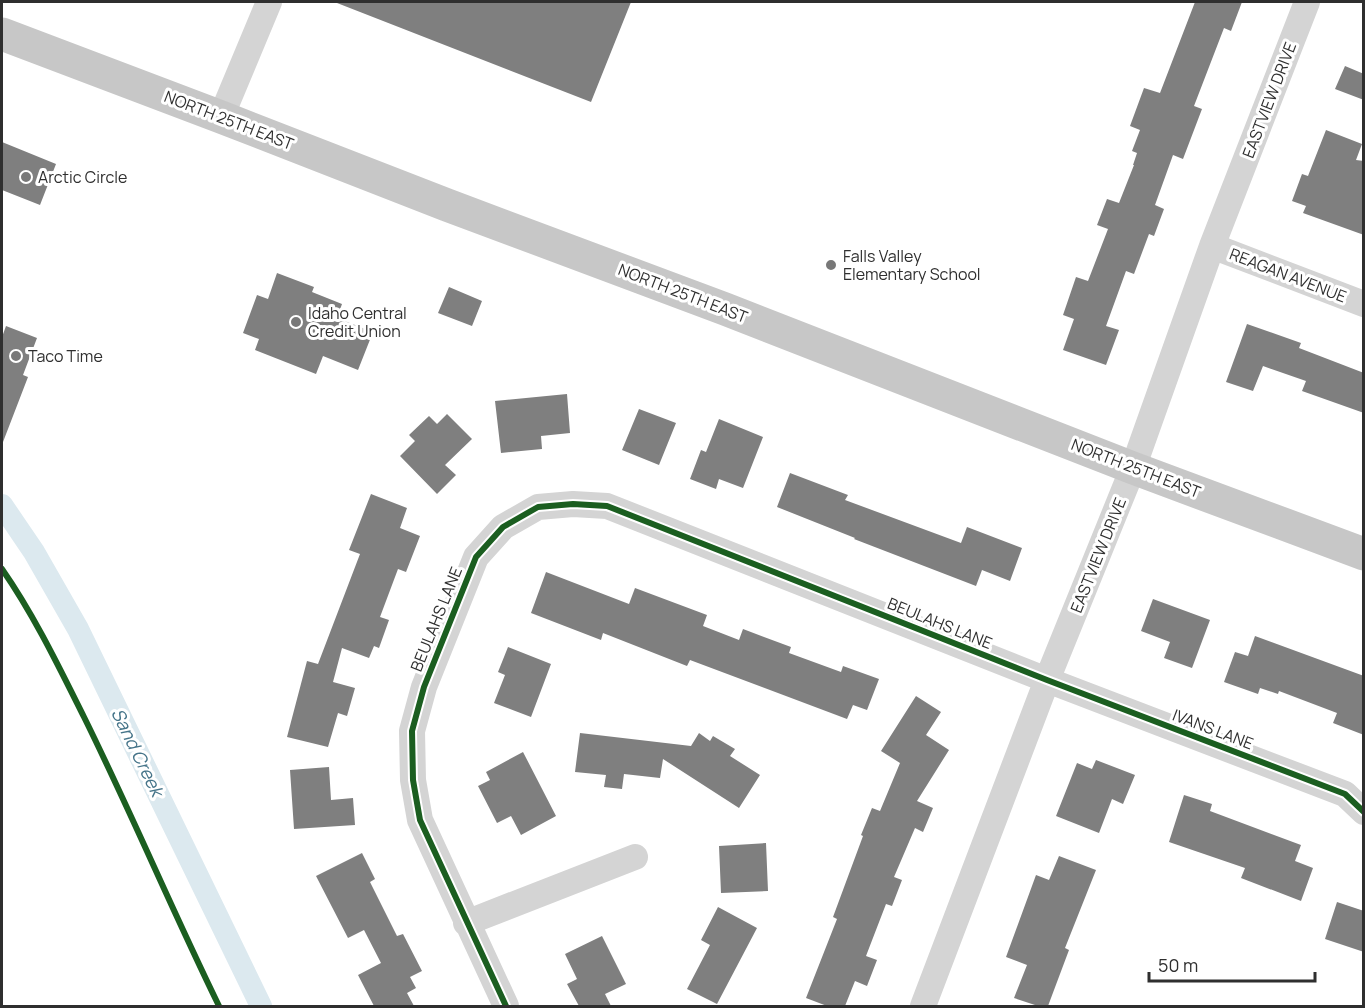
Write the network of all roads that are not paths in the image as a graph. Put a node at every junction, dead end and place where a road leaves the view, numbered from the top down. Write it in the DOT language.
graph roads {
  1 [pos="269,2"];
  2 [pos="1307,2"];
  3 [pos="2,34"];
  4 [pos="221,117"];
  5 [pos="1212,246"];
  6 [pos="1364,304"];
  7 [pos="1133,468"];
  8 [pos="1364,554"];
  9 [pos="1047,680"];
  10 [pos="1364,812"];
  11 [pos="635,857"];
  12 [pos="466,923"];
  13 [pos="506,1006"];
  14 [pos="923,1006"];
  1 -- 4 [label="street"];
  2 -- 5 [label="street, EASTVIEW DRIVE"];
  3 -- 4 [label="main road, NORTH 25TH EAST"];
  4 -- 7 [label="main road, NORTH 25TH EAST"];
  5 -- 6 [label="street, REAGAN AVENUE"];
  5 -- 7 [label="street, EASTVIEW DRIVE"];
  7 -- 8 [label="main road, NORTH 25TH EAST"];
  7 -- 9 [label="street, EASTVIEW DRIVE"];
  9 -- 10 [label="street, IVANS LANE"];
  9 -- 12 [label="street, BEULAHS LANE"];
  9 -- 14 [label="street, EASTVIEW DRIVE"];
  11 -- 12 [label="street"];
  12 -- 13 [label="street, BEULAHS LANE"];
}
